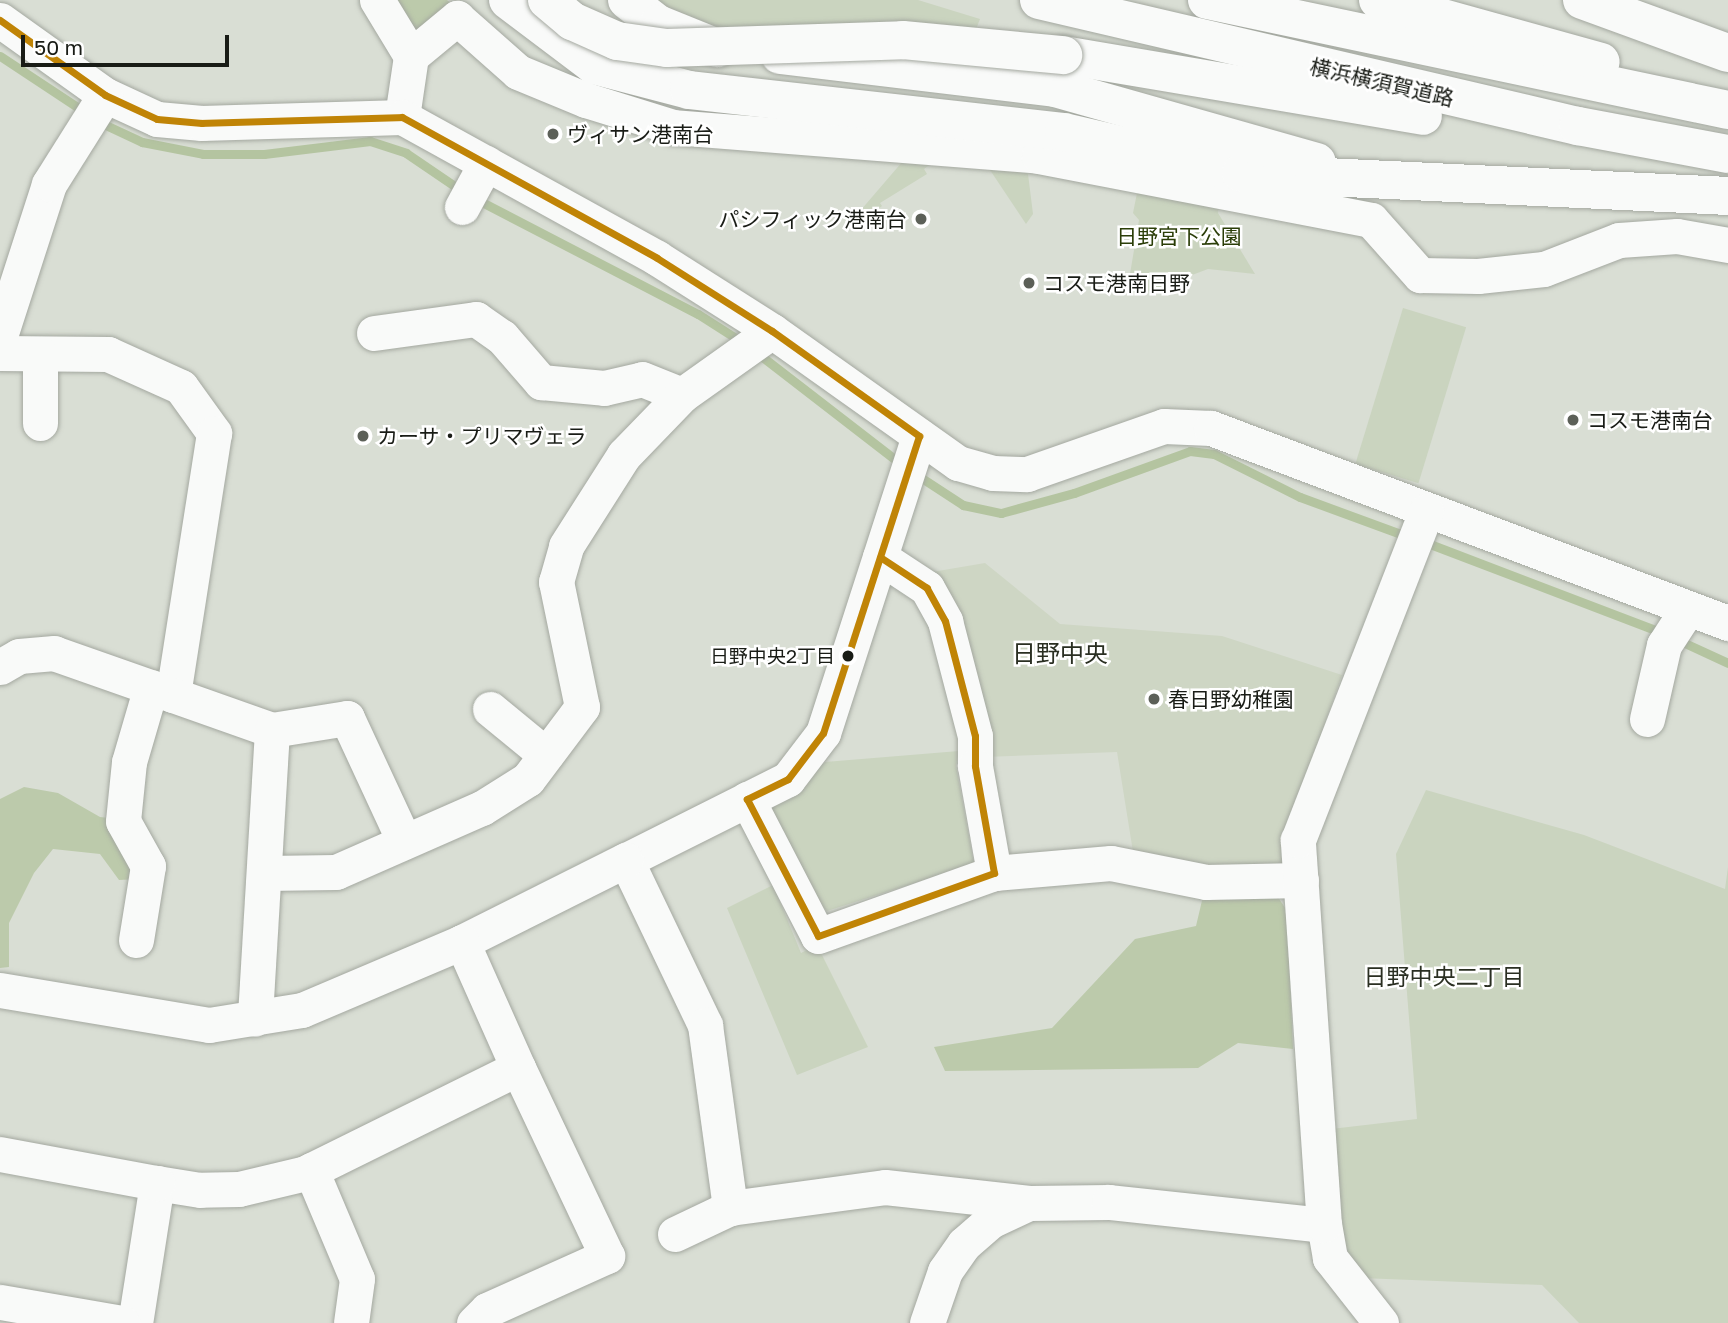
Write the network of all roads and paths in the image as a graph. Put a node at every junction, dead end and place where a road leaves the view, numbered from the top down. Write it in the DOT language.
graph roads {
  1 [pos="377,0"];
  2 [pos="508,0"];
  3 [pos="547,0"];
  4 [pos="627,0"];
  5 [pos="1039,0"];
  6 [pos="1207,0"];
  7 [pos="1378,0"];
  8 [pos="1582,0"];
  9 [pos="0,20"];
  10 [pos="1728,53"];
  11 [pos="411,55"];
  12 [pos="1593,73"];
  13 [pos="1728,86"];
  14 [pos="103,98"];
  15 [pos="1728,110"];
  16 [pos="379,125"];
  17 [pos="1578,126"];
  18 [pos="1728,154"];
  19 [pos="1365,178"];
  20 [pos="1728,196"];
  21 [pos="1728,245"];
  22 [pos="374,332"];
  23 [pos="768,333"];
  24 [pos="0,336"];
  25 [pos="0,353"];
  26 [pos="40,354"];
  27 [pos="682,395"];
  28 [pos="40,423"];
  29 [pos="917,444"];
  30 [pos="1424,516"];
  31 [pos="880,557"];
  32 [pos="1728,623"];
  33 [pos="1677,625"];
  34 [pos="0,667"];
  35 [pos="162,691"];
  36 [pos="490,709"];
  37 [pos="1647,719"];
  38 [pos="272,730"];
  39 [pos="546,755"];
  40 [pos="747,799"];
  41 [pos="404,841"];
  42 [pos="626,860"];
  43 [pos="265,873"];
  44 [pos="994,873"];
  45 [pos="1301,880"];
  46 [pos="136,940"];
  47 [pos="462,942"];
  48 [pos="0,990"];
  49 [pos="256,1018"];
  50 [pos="518,1068"];
  51 [pos="0,1154"];
  52 [pos="311,1170"];
  53 [pos="157,1183"];
  54 [pos="1029,1203"];
  55 [pos="730,1208"];
  56 [pos="1324,1225"];
  57 [pos="675,1234"];
  58 [pos="0,1303"];
  59 [pos="122,1323"];
  60 [pos="135,1323"];
  61 [pos="351,1323"];
  62 [pos="474,1323"];
  63 [pos="927,1323"];
  64 [pos="1381,1323"];
  1 -- 11 [label="street"];
  2 -- 19 [label="highway"];
  3 -- 17 [label="highway, bridge"];
  4 -- 19 [label="highway"];
  5 -- 17 [label="highway, 横浜横須賀道路"];
  6 -- 12 [label="highway, 横浜横須賀道路"];
  7 -- 12 [label="highway"];
  8 -- 10 [label="highway"];
  9 -- 14 [label="street"];
  11 -- 16 [label="street"];
  11 -- 21 [label="street"];
  12 -- 13 [label="highway"];
  12 -- 15 [label="highway, 横浜横須賀道路"];
  14 -- 16 [label="street"];
  14 -- 24 [label="street"];
  16 -- 23 [label="street"];
  17 -- 18 [label="highway, 横浜横須賀道路"];
  19 -- 20 [label="highway"];
  22 -- 27 [label="street"];
  23 -- 27 [label="street"];
  23 -- 29 [label="street"];
  25 -- 26 [label="street"];
  26 -- 28 [label="street"];
  26 -- 35 [label="street"];
  27 -- 39 [label="street"];
  29 -- 30 [label="street"];
  29 -- 31 [label="street"];
  30 -- 33 [label="street"];
  30 -- 45 [label="street"];
  31 -- 40 [label="street"];
  31 -- 44 [label="street"];
  32 -- 33 [label="street"];
  33 -- 37 [label="street"];
  34 -- 35 [label="street"];
  35 -- 38 [label="street"];
  35 -- 46 [label="street"];
  36 -- 39 [label="street"];
  38 -- 41 [label="street"];
  38 -- 43 [label="street"];
  39 -- 41 [label="street"];
  40 -- 42 [label="street"];
  40 -- 44 [label="street"];
  41 -- 43 [label="street"];
  42 -- 47 [label="street"];
  42 -- 55 [label="street"];
  43 -- 49 [label="street"];
  44 -- 45 [label="street"];
  45 -- 56 [label="street"];
  47 -- 49 [label="street"];
  47 -- 50 [label="street"];
  48 -- 49 [label="street"];
  50 -- 52 [label="street"];
  50 -- 62 [label="street"];
  51 -- 53 [label="street"];
  52 -- 53 [label="street"];
  52 -- 61 [label="street"];
  53 -- 60 [label="street"];
  54 -- 55 [label="street"];
  54 -- 56 [label="street"];
  54 -- 63 [label="street"];
  55 -- 57 [label="street"];
  56 -- 64 [label="street"];
  58 -- 59 [label="street"];
}
